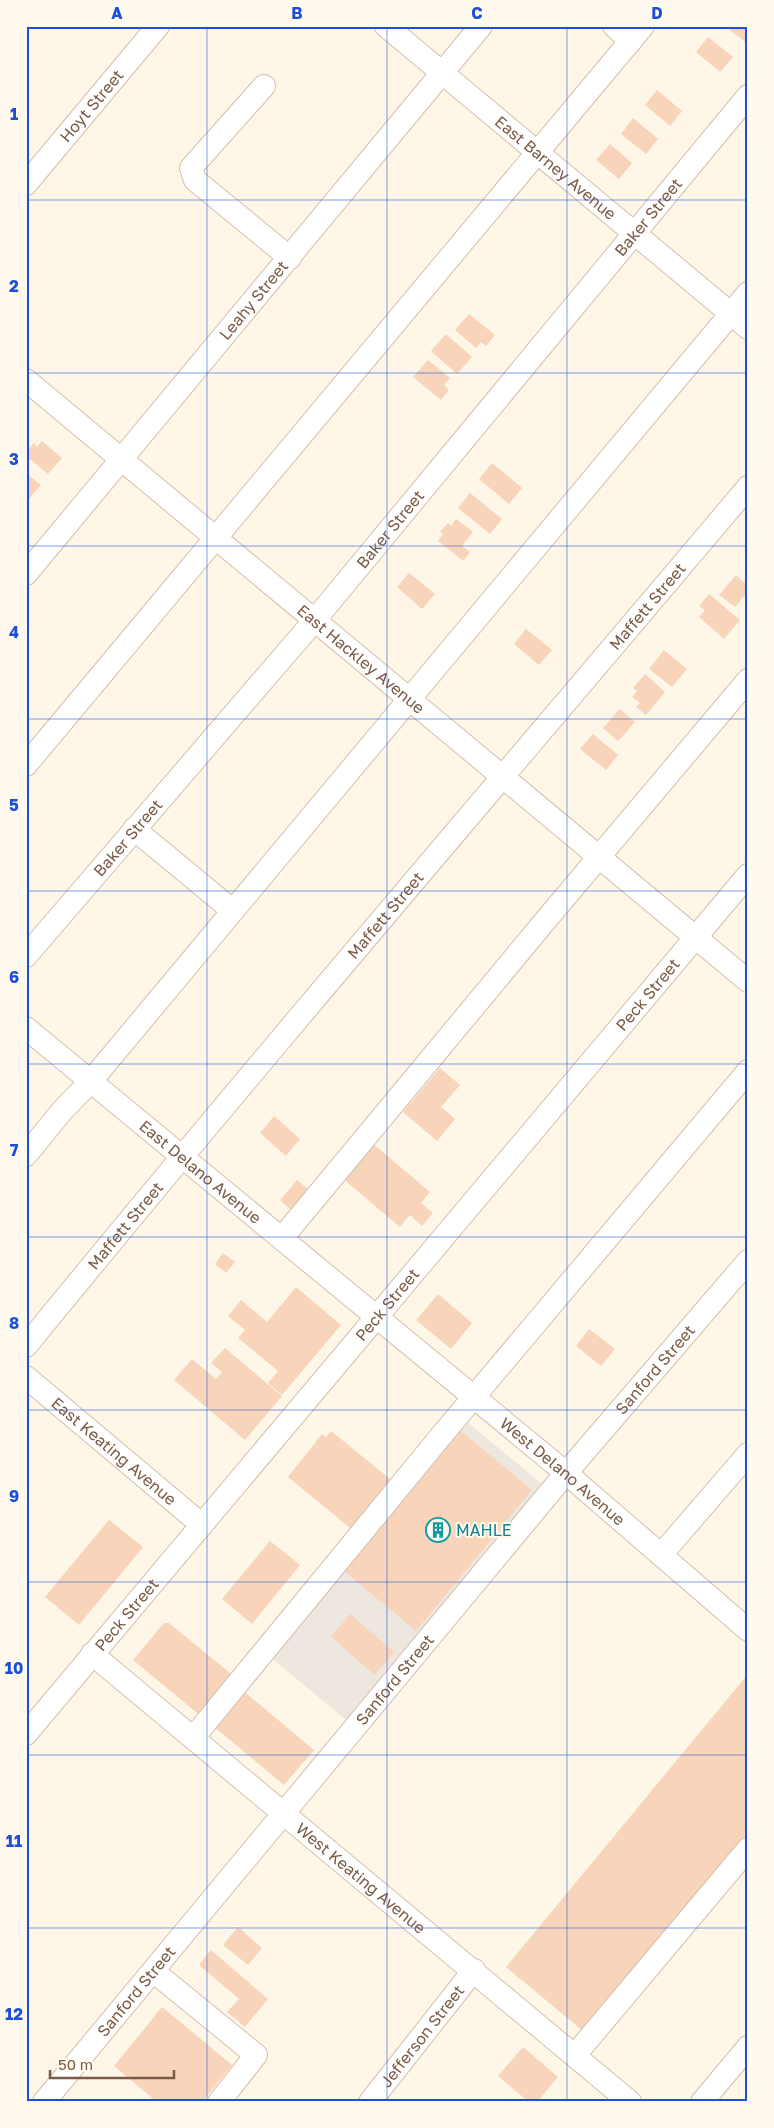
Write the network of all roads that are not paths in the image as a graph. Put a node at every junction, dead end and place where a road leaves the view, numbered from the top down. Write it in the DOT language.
graph roads {
  1 [pos="158,26"];
  2 [pos="386,26"];
  3 [pos="480,26"];
  4 [pos="614,26"];
  5 [pos="637,34"];
  6 [pos="442,73"];
  7 [pos="264,86"];
  8 [pos="748,96"];
  9 [pos="539,153"];
  10 [pos="26,184"];
  11 [pos="632,234"];
  12 [pos="290,258"];
  13 [pos="748,294"];
  14 [pos="739,321"];
  15 [pos="26,380"];
  16 [pos="122,461"];
  17 [pos="748,487"];
  18 [pos="216,538"];
  19 [pos="26,574"];
  20 [pos="314,620"];
  21 [pos="748,680"];
  22 [pos="408,698"];
  23 [pos="26,764"];
  24 [pos="504,777"];
  25 [pos="134,829"];
  26 [pos="599,856"];
  27 [pos="748,875"];
  28 [pos="232,910"];
  29 [pos="696,938"];
  30 [pos="26,956"];
  31 [pos="748,981"];
  32 [pos="26,1028"];
  33 [pos="748,1071"];
  34 [pos="91,1081"];
  35 [pos="26,1155"];
  36 [pos="182,1155"];
  37 [pos="282,1238"];
  38 [pos="748,1261"];
  39 [pos="376,1316"];
  40 [pos="26,1346"];
  41 [pos="26,1377"];
  42 [pos="475,1398"];
  43 [pos="748,1454"];
  44 [pos="566,1473"];
  45 [pos="202,1525"];
  46 [pos="661,1555"];
  47 [pos="748,1630"];
  48 [pos="92,1654"];
  49 [pos="26,1734"];
  50 [pos="193,1738"];
  51 [pos="285,1814"];
  52 [pos="748,1849"];
  53 [pos="474,1970"];
  54 [pos="153,1971"];
  55 [pos="748,2046"];
  56 [pos="574,2055"];
  57 [pos="44,2102"];
  58 [pos="219,2102"];
  59 [pos="370,2102"];
  60 [pos="630,2102"];
  61 [pos="702,2102"];
  1 -- 10 [label="street, Hoyt Street"];
  2 -- 6 [label="street, East Barney Avenue"];
  3 -- 6 [label="street, Leahy Street"];
  4 -- 5 [label="street"];
  5 -- 9 [label="street"];
  6 -- 9 [label="street, East Barney Avenue"];
  6 -- 12 [label="street, Leahy Street"];
  7 -- 12 [label="street"];
  8 -- 11 [label="street, Baker Street"];
  9 -- 11 [label="street, East Barney Avenue"];
  9 -- 18 [label="street"];
  11 -- 14 [label="street, East Barney Avenue"];
  11 -- 20 [label="street, Baker Street"];
  12 -- 16 [label="street, Leahy Street"];
  13 -- 14 [label="street"];
  14 -- 22 [label="street"];
  15 -- 16 [label="street, East Hackley Avenue"];
  16 -- 18 [label="street, East Hackley Avenue"];
  16 -- 19 [label="street, Leahy Street"];
  17 -- 24 [label="street, Maffett Street"];
  18 -- 20 [label="street, East Hackley Avenue"];
  18 -- 23 [label="street"];
  20 -- 22 [label="street, East Hackley Avenue"];
  20 -- 25 [label="street, Baker Street"];
  21 -- 26 [label="street"];
  22 -- 24 [label="street, East Hackley Avenue"];
  22 -- 28 [label="street"];
  24 -- 26 [label="street, East Hackley Avenue"];
  24 -- 36 [label="street, Maffett Street"];
  25 -- 28 [label="street"];
  25 -- 30 [label="street, Baker Street"];
  26 -- 29 [label="street, East Hackley Avenue"];
  26 -- 37 [label="street"];
  27 -- 29 [label="street, Peck Street"];
  28 -- 34 [label="street"];
  29 -- 31 [label="street, East Hackley Avenue"];
  29 -- 39 [label="street, Peck Street"];
  32 -- 34 [label="street, East Delano Avenue"];
  33 -- 42 [label="street"];
  34 -- 35 [label="street"];
  34 -- 36 [label="street, East Delano Avenue"];
  36 -- 37 [label="street, East Delano Avenue"];
  36 -- 40 [label="street, Maffett Street"];
  37 -- 39 [label="street, East Delano Avenue"];
  38 -- 44 [label="street, Sanford Street"];
  39 -- 42 [label="street, West Delano Avenue"];
  39 -- 45 [label="street, Peck Street"];
  41 -- 45 [label="street, East Keating Avenue"];
  42 -- 44 [label="street, West Delano Avenue"];
  42 -- 50 [label="street"];
  43 -- 46 [label="street"];
  44 -- 46 [label="street, West Delano Avenue"];
  44 -- 51 [label="street, Sanford Street"];
  45 -- 48 [label="street, Peck Street"];
  46 -- 47 [label="street, West Delano Avenue"];
  48 -- 49 [label="street, Peck Street"];
  48 -- 50 [label="street, West Keating Avenue"];
  50 -- 51 [label="street, West Keating Avenue"];
  51 -- 53 [label="street, West Keating Avenue"];
  51 -- 54 [label="street, Sanford Street"];
  52 -- 56 [label="street"];
  53 -- 56 [label="street, West Keating Avenue"];
  53 -- 59 [label="street, Jefferson Street"];
  54 -- 57 [label="street, Sanford Street"];
  54 -- 58 [label="street"];
  55 -- 61 [label="street"];
  56 -- 60 [label="street, West Keating Avenue"];
}
